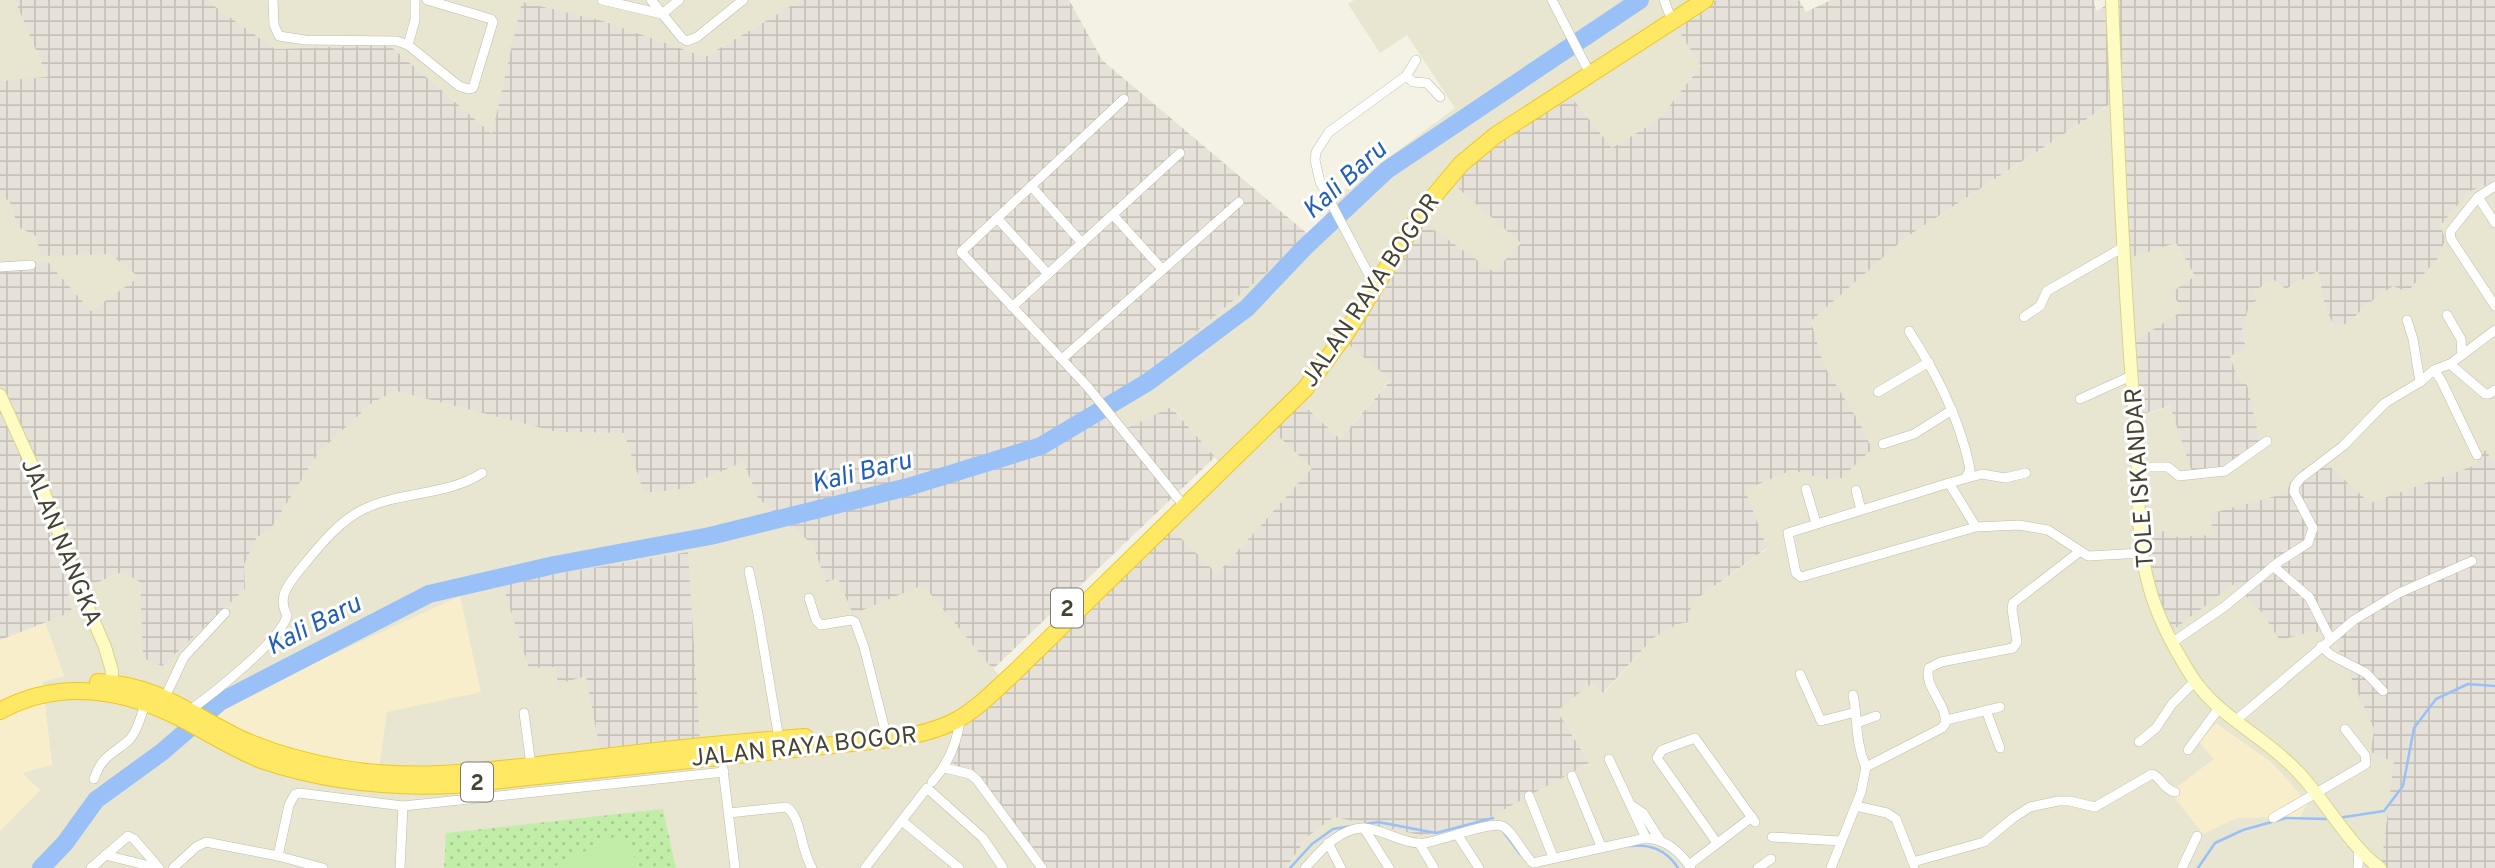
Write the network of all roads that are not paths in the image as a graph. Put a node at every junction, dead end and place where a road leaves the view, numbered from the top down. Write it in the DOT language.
graph roads {
  1 [pos="273,0"];
  2 [pos="415,0"];
  3 [pos="427,0"];
  4 [pos="651,0"];
  5 [pos="679,0"];
  6 [pos="743,0"];
  7 [pos="1552,0"];
  8 [pos="1689,0"];
  9 [pos="1705,0"];
  10 [pos="2112,0"];
  11 [pos="609,1"];
  12 [pos="1666,4"];
  13 [pos="662,14"];
  14 [pos="408,45"];
  15 [pos="1583,59"];
  16 [pos="1416,60"];
  17 [pos="1406,75"];
  18 [pos="1440,97"];
  19 [pos="1124,99"];
  20 [pos="1180,153"];
  21 [pos="1031,186"];
  22 [pos="2495,186"];
  23 [pos="2478,197"];
  24 [pos="1239,202"];
  25 [pos="1113,215"];
  26 [pos="997,218"];
  27 [pos="2495,223"];
  28 [pos="1082,243"];
  29 [pos="2122,248"];
  30 [pos="31,265"];
  31 [pos="0,267"];
  32 [pos="1162,269"];
  33 [pos="1048,274"];
  34 [pos="1373,281"];
  35 [pos="2495,306"];
  36 [pos="1012,307"];
  37 [pos="2447,315"];
  38 [pos="2024,317"];
  39 [pos="2407,320"];
  40 [pos="2495,330"];
  41 [pos="1909,331"];
  42 [pos="2462,355"];
  43 [pos="1062,359"];
  44 [pos="1929,362"];
  45 [pos="2450,364"];
  46 [pos="2434,370"];
  47 [pos="2131,376"];
  48 [pos="2420,382"];
  49 [pos="2495,390"];
  50 [pos="1878,392"];
  51 [pos="0,395"];
  52 [pos="2080,399"];
  53 [pos="1952,410"];
  54 [pos="2267,441"];
  55 [pos="1883,444"];
  56 [pos="2477,455"];
  57 [pos="2138,467"];
  58 [pos="482,473"];
  59 [pos="2026,473"];
  60 [pos="1966,477"];
  61 [pos="1949,483"];
  62 [pos="1806,489"];
  63 [pos="1856,490"];
  64 [pos="1181,503"];
  65 [pos="1861,510"];
  66 [pos="1816,523"];
  67 [pos="1976,527"];
  68 [pos="2079,552"];
  69 [pos="2143,553"];
  70 [pos="2472,561"];
  71 [pos="2273,566"];
  72 [pos="749,571"];
  73 [pos="809,597"];
  74 [pos="225,613"];
  75 [pos="2330,638"];
  76 [pos="2174,642"];
  77 [pos="2321,646"];
  78 [pos="1800,674"];
  79 [pos="2195,681"];
  80 [pos="111,688"];
  81 [pos="2384,691"];
  82 [pos="1853,695"];
  83 [pos="147,697"];
  84 [pos="165,698"];
  85 [pos="0,699"];
  86 [pos="2000,707"];
  87 [pos="2219,708"];
  88 [pos="1986,710"];
  89 [pos="0,712"];
  90 [pos="1856,712"];
  91 [pos="524,713"];
  92 [pos="189,714"];
  93 [pos="1876,716"];
  94 [pos="960,720"];
  95 [pos="1946,720"];
  96 [pos="2235,721"];
  97 [pos="1857,723"];
  98 [pos="2345,729"];
  99 [pos="885,730"];
  100 [pos="779,739"];
  101 [pos="2139,742"];
  102 [pos="237,743"];
  103 [pos="2000,748"];
  104 [pos="2188,750"];
  105 [pos="722,757"];
  106 [pos="1609,760"];
  107 [pos="531,765"];
  108 [pos="1866,767"];
  109 [pos="944,768"];
  110 [pos="1572,776"];
  111 [pos="94,779"];
  112 [pos="930,785"];
  113 [pos="2175,792"];
  114 [pos="1529,796"];
  115 [pos="2321,798"];
  116 [pos="1631,805"];
  117 [pos="404,806"];
  118 [pos="1856,806"];
  119 [pos="729,813"];
  120 [pos="2273,818"];
  121 [pos="902,821"];
  122 [pos="1364,828"];
  123 [pos="1457,834"];
  124 [pos="2197,836"];
  125 [pos="1772,837"];
  126 [pos="1646,838"];
  127 [pos="1660,840"];
  128 [pos="1840,841"];
  129 [pos="1328,843"];
  130 [pos="1419,843"];
  131 [pos="1717,843"];
  132 [pos="2356,844"];
  133 [pos="1601,846"];
  134 [pos="105,855"];
  135 [pos="278,856"];
  136 [pos="1553,857"];
  137 [pos="1771,859"];
  138 [pos="1914,865"];
  139 [pos="1535,866"];
  140 [pos="1690,866"];
  141 [pos="867,867"];
  142 [pos="91,868"];
  143 [pos="158,868"];
  144 [pos="173,868"];
  145 [pos="323,868"];
  146 [pos="400,868"];
  147 [pos="735,868"];
  148 [pos="812,868"];
  149 [pos="959,868"];
  150 [pos="1003,868"];
  151 [pos="1042,868"];
  152 [pos="1306,868"];
  153 [pos="1341,868"];
  154 [pos="1389,868"];
  155 [pos="1434,868"];
  156 [pos="1479,868"];
  157 [pos="1758,868"];
  158 [pos="1831,868"];
  159 [pos="2182,868"];
  160 [pos="2358,868"];
  161 [pos="2380,868"];
  1 -- 14 [label="street"];
  2 -- 14 [label="street"];
  3 -- 14 [label="street"];
  4 -- 13 [label="street"];
  5 -- 13 [label="street"];
  6 -- 13 [label="street"];
  7 -- 15 [label="street"];
  8 -- 12 [label="highway, JALAN RAYA BOGOR / 2"];
  9 -- 34 [label="highway, JALAN RAYA BOGOR / 2"];
  10 -- 29 [label="main road, TOLE ISKANDAR"];
  11 -- 13 [label="street"];
  12 -- 15 [label="highway, JALAN RAYA BOGOR / 2"];
  15 -- 34 [label="highway, JALAN RAYA BOGOR / 2"];
  16 -- 17 [label="street"];
  17 -- 18 [label="street"];
  17 -- 34 [label="street"];
  19 -- 21 [label="street"];
  20 -- 25 [label="street"];
  21 -- 26 [label="street"];
  21 -- 28 [label="street"];
  22 -- 23 [label="street"];
  23 -- 27 [label="street"];
  23 -- 35 [label="street"];
  24 -- 32 [label="street"];
  25 -- 28 [label="street"];
  25 -- 32 [label="street"];
  26 -- 33 [label="street"];
  26 -- 36 [label="street"];
  28 -- 33 [label="street"];
  29 -- 38 [label="street"];
  29 -- 47 [label="main road, TOLE ISKANDAR"];
  30 -- 31 [label="street"];
  32 -- 43 [label="street"];
  33 -- 36 [label="street"];
  34 -- 64 [label="highway, JALAN RAYA BOGOR / 2"];
  36 -- 43 [label="street"];
  37 -- 42 [label="street"];
  39 -- 48 [label="street"];
  40 -- 42 [label="street"];
  41 -- 44 [label="street"];
  42 -- 45 [label="street"];
  43 -- 64 [label="street"];
  44 -- 50 [label="street"];
  44 -- 53 [label="street"];
  45 -- 46 [label="street"];
  45 -- 49 [label="street"];
  46 -- 48 [label="street"];
  46 -- 56 [label="street"];
  47 -- 52 [label="street"];
  47 -- 57 [label="main road, TOLE ISKANDAR"];
  48 -- 71 [label="street"];
  51 -- 80 [label="main road, JALAN NANGKA"];
  53 -- 55 [label="street"];
  53 -- 60 [label="street"];
  54 -- 57 [label="street"];
  57 -- 69 [label="main road, TOLE ISKANDAR"];
  58 -- 92 [label="street"];
  59 -- 60 [label="street"];
  60 -- 61 [label="street"];
  61 -- 65 [label="street"];
  61 -- 67 [label="street"];
  62 -- 66 [label="street"];
  63 -- 65 [label="street"];
  64 -- 94 [label="highway, JALAN RAYA BOGOR / 2"];
  64 -- 99 [label="highway, JALAN RAYA BOGOR / 2"];
  65 -- 66 [label="street"];
  66 -- 67 [label="street"];
  67 -- 68 [label="street"];
  68 -- 69 [label="street"];
  68 -- 95 [label="street"];
  69 -- 76 [label="main road, TOLE ISKANDAR"];
  70 -- 75 [label="street"];
  71 -- 75 [label="street"];
  71 -- 76 [label="street"];
  72 -- 100 [label="street"];
  73 -- 99 [label="street"];
  74 -- 84 [label="street"];
  75 -- 77 [label="street"];
  76 -- 79 [label="main road, TOLE ISKANDAR"];
  77 -- 81 [label="street"];
  77 -- 96 [label="street"];
  78 -- 90 [label="street"];
  79 -- 87 [label="main road, TOLE ISKANDAR"];
  79 -- 101 [label="street"];
  80 -- 83 [label="highway, JALAN RAYA BOGOR / 2"];
  80 -- 85 [label="highway, JALAN RAYA BOGOR / 2"];
  80 -- 89 [label="highway, JALAN RAYA BOGOR / 2"];
  82 -- 90 [label="street"];
  83 -- 84 [label="highway, JALAN RAYA BOGOR / 2"];
  83 -- 92 [label="highway, JALAN RAYA BOGOR / 2"];
  83 -- 111 [label="street"];
  84 -- 92 [label="highway, JALAN RAYA BOGOR / 2"];
  86 -- 88 [label="street"];
  87 -- 96 [label="main road, TOLE ISKANDAR"];
  87 -- 104 [label="street"];
  88 -- 95 [label="street"];
  88 -- 103 [label="street"];
  90 -- 97 [label="street"];
  91 -- 107 [label="street"];
  92 -- 102 [label="highway, JALAN RAYA BOGOR / 2"];
  93 -- 97 [label="street"];
  94 -- 105 [label="highway, JALAN RAYA BOGOR / 2"];
  94 -- 109 [label="street"];
  95 -- 108 [label="street"];
  96 -- 115 [label="main road, TOLE ISKANDAR"];
  97 -- 108 [label="street"];
  98 -- 115 [label="street"];
  99 -- 100 [label="highway, JALAN RAYA BOGOR / 2"];
  100 -- 105 [label="highway, JALAN RAYA BOGOR / 2"];
  102 -- 105 [label="highway, JALAN RAYA BOGOR / 2"];
  102 -- 107 [label="highway, JALAN RAYA BOGOR / 2"];
  105 -- 107 [label="highway, JALAN RAYA BOGOR / 2"];
  105 -- 117 [label="street"];
  105 -- 119 [label="street"];
  106 -- 116 [label="street"];
  108 -- 118 [label="street"];
  109 -- 112 [label="street"];
  109 -- 151 [label="street"];
  110 -- 133 [label="street"];
  112 -- 121 [label="street"];
  112 -- 150 [label="street"];
  113 -- 138 [label="street"];
  114 -- 136 [label="street"];
  115 -- 120 [label="street"];
  115 -- 132 [label="main road, TOLE ISKANDAR"];
  116 -- 126 [label="street"];
  116 -- 127 [label="street"];
  117 -- 135 [label="street"];
  117 -- 146 [label="street"];
  118 -- 128 [label="street"];
  118 -- 138 [label="street"];
  119 -- 147 [label="street"];
  119 -- 148 [label="street"];
  121 -- 141 [label="street"];
  121 -- 149 [label="street"];
  122 -- 129 [label="street"];
  122 -- 130 [label="street"];
  122 -- 154 [label="street"];
  123 -- 130 [label="street"];
  123 -- 139 [label="street"];
  123 -- 156 [label="street"];
  124 -- 159 [label="street"];
  125 -- 128 [label="street"];
  126 -- 127 [label="street"];
  126 -- 133 [label="street"];
  127 -- 140 [label="street"];
  128 -- 158 [label="street"];
  129 -- 152 [label="street"];
  129 -- 153 [label="street"];
  130 -- 155 [label="street"];
  131 -- 131 [label="street"];
  131 -- 140 [label="street"];
  132 -- 160 [label="street"];
  132 -- 161 [label="main road, TOLE ISKANDAR"];
  133 -- 136 [label="street"];
  134 -- 142 [label="street"];
  134 -- 143 [label="street"];
  134 -- 143 [label="street"];
  135 -- 144 [label="street"];
  135 -- 145 [label="street"];
  136 -- 139 [label="street"];
  137 -- 157 [label="street"];
}
